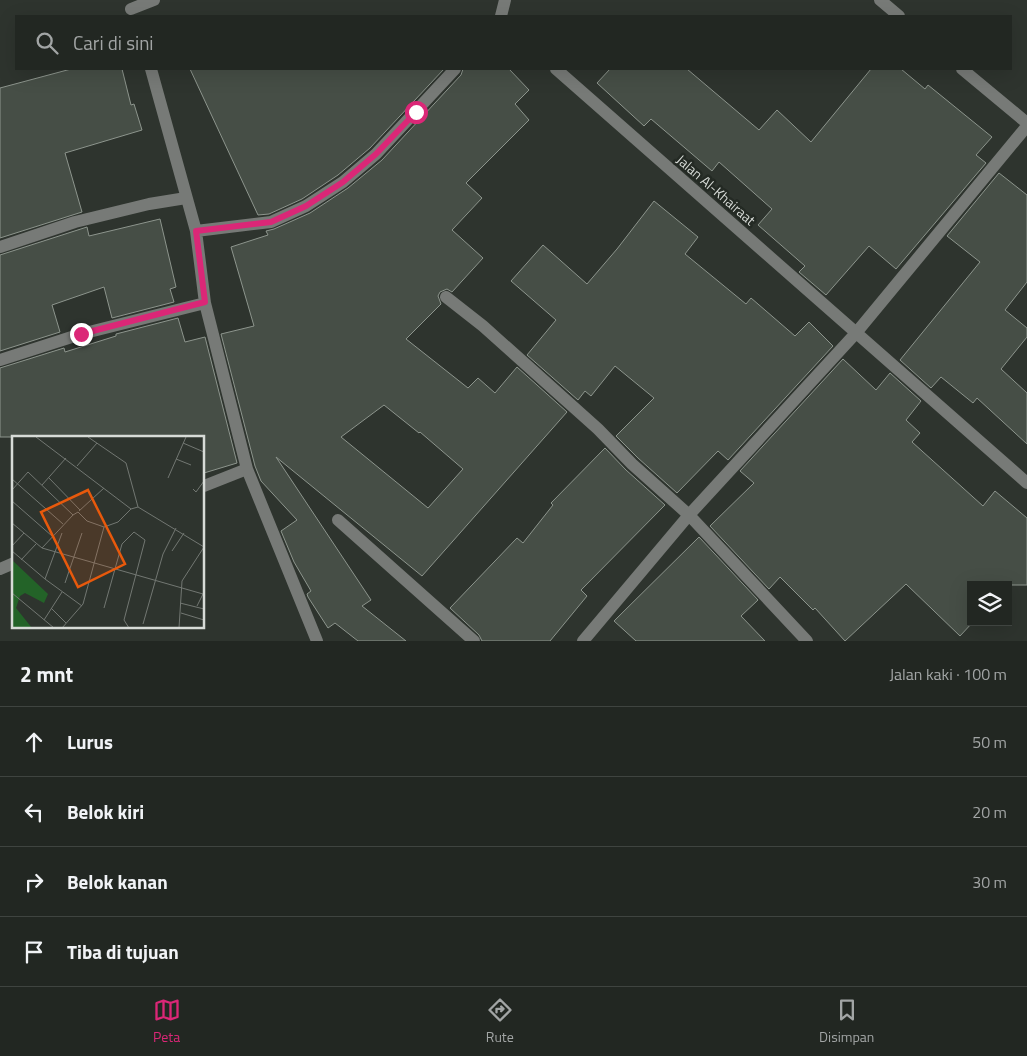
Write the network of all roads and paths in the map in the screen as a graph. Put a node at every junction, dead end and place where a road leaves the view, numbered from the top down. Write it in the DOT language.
graph roads {
  1 [pos="154,0"];
  2 [pos="505,0"];
  3 [pos="880,0"];
  4 [pos="131,9"];
  5 [pos="501,15"];
  6 [pos="898,15"];
  7 [pos="151,70"];
  8 [pos="454,70"];
  9 [pos="557,70"];
  10 [pos="963,70"];
  11 [pos="1027,125"];
  12 [pos="186,198"];
  13 [pos="196,231"];
  14 [pos="0,247"];
  15 [pos="446,297"];
  16 [pos="205,302"];
  17 [pos="856,333"];
  18 [pos="0,360"];
  19 [pos="247,469"];
  20 [pos="1027,483"];
  21 [pos="205,486"];
  22 [pos="689,515"];
  23 [pos="338,520"];
  24 [pos="12,564"];
  25 [pos="0,569"];
  26 [pos="317,641"];
  27 [pos="474,641"];
  28 [pos="582,641"];
  29 [pos="807,641"];
  1 -- 4 [label="street"];
  2 -- 5 [label="street"];
  3 -- 6 [label="street"];
  7 -- 12 [label="street"];
  8 -- 13 [label="street"];
  9 -- 17 [label="street, Jalan Al-Khairaat"];
  10 -- 11 [label="street"];
  11 -- 17 [label="street"];
  12 -- 13 [label="street"];
  12 -- 14 [label="street"];
  13 -- 16 [label="street"];
  15 -- 22 [label="street"];
  16 -- 18 [label="street"];
  16 -- 19 [label="street"];
  17 -- 20 [label="street, Jalan Al-Khairaat"];
  17 -- 22 [label="street"];
  19 -- 21 [label="street"];
  19 -- 26 [label="street"];
  22 -- 28 [label="street"];
  22 -- 29 [label="street"];
  23 -- 27 [label="street"];
  24 -- 25 [label="street"];
}
